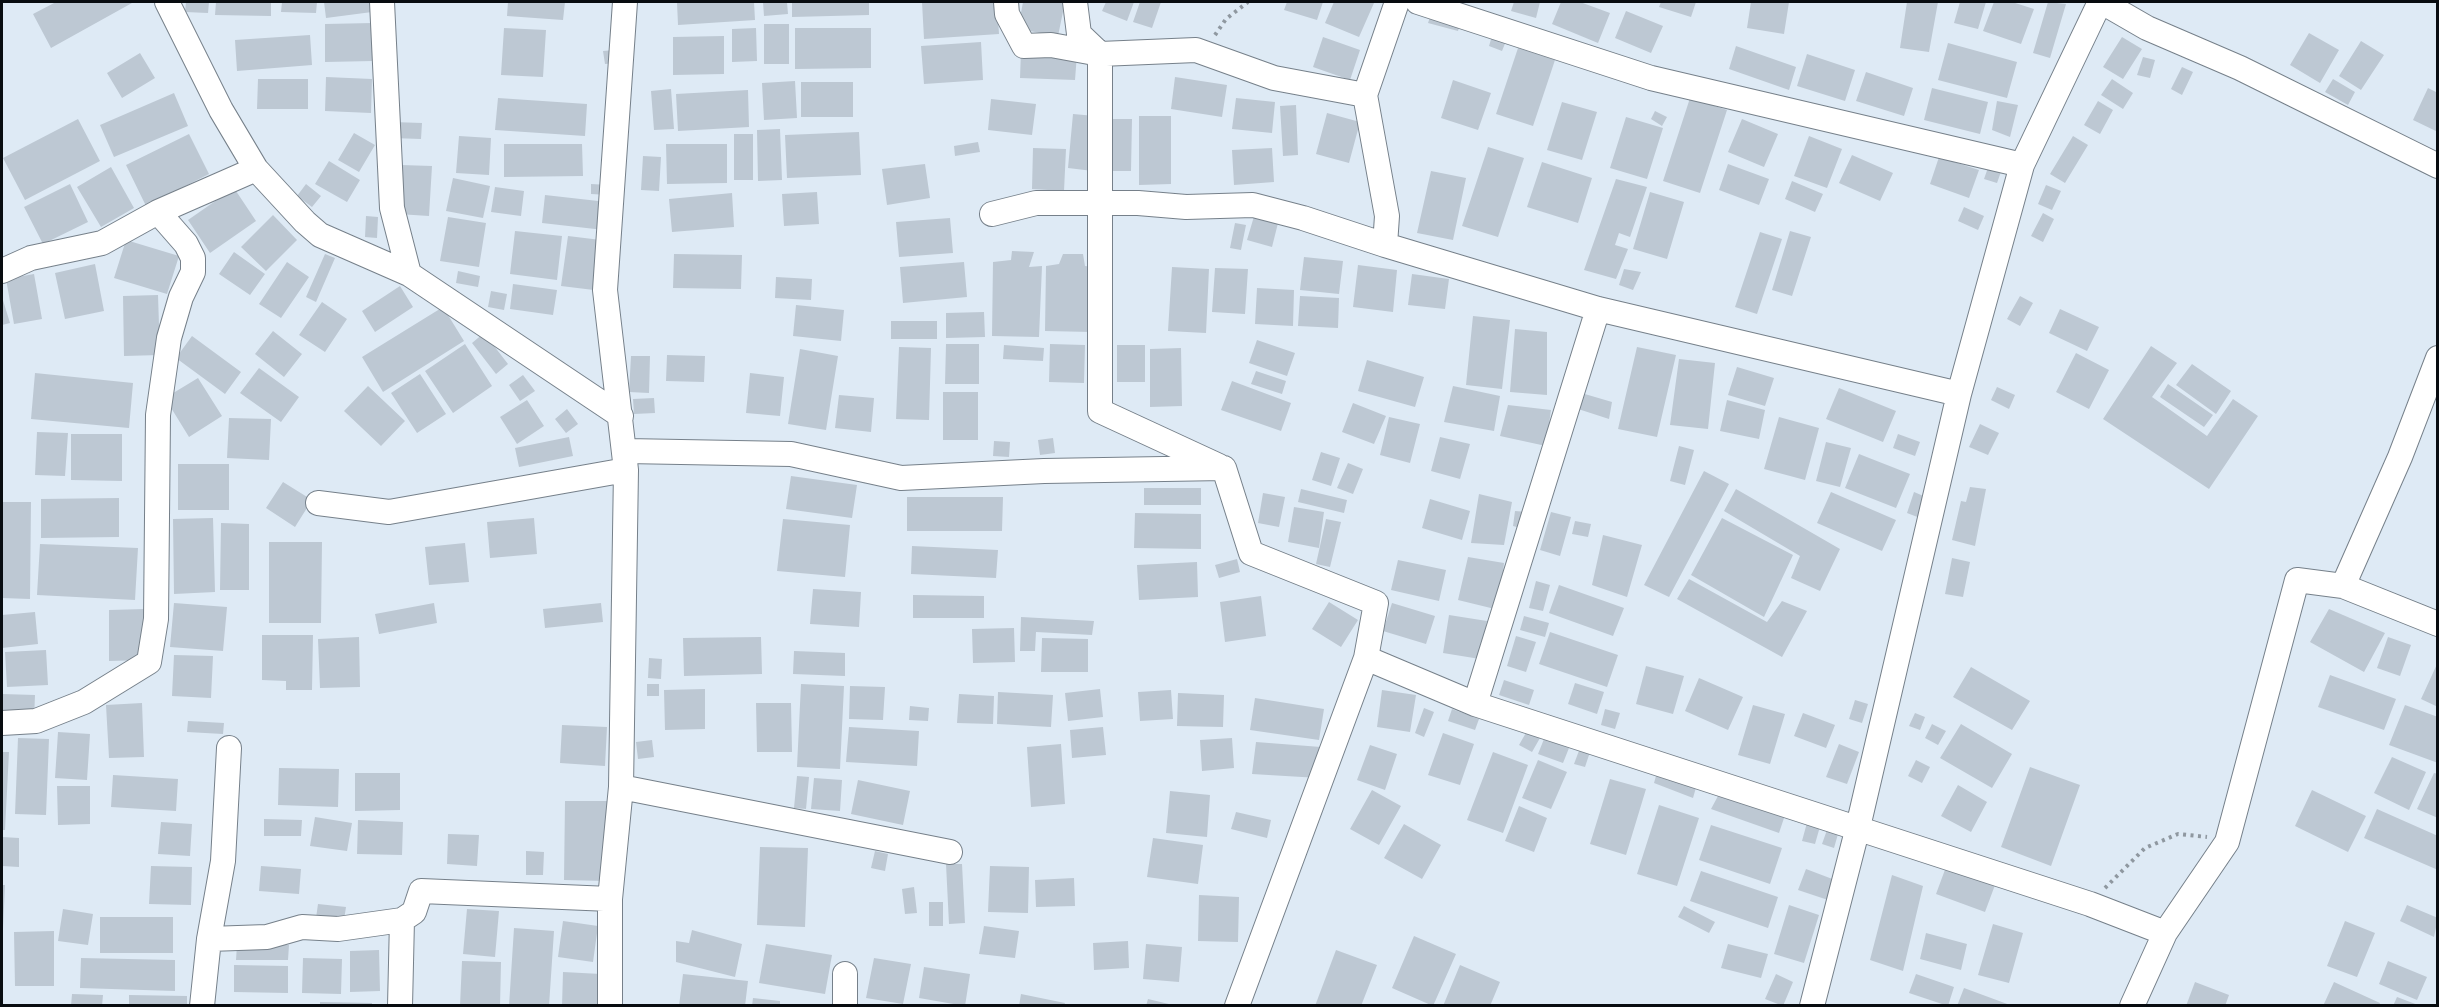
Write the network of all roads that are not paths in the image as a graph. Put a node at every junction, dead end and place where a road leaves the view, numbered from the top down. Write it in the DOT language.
graph roads {
  1 [pos="167,2"];
  2 [pos="382,2"];
  3 [pos="625,2"];
  4 [pos="1006,2"];
  5 [pos="1076,2"];
  6 [pos="1397,2"];
  7 [pos="1418,2"];
  8 [pos="2101,2"];
  9 [pos="1100,54"];
  10 [pos="1365,95"];
  11 [pos="2022,165"];
  12 [pos="2438,166"];
  13 [pos="256,169"];
  14 [pos="1100,204"];
  15 [pos="159,212"];
  16 [pos="992,214"];
  17 [pos="1385,245"];
  18 [pos="2,271"];
  19 [pos="409,274"];
  20 [pos="1598,309"];
  21 [pos="2438,358"];
  22 [pos="1959,394"];
  23 [pos="621,416"];
  24 [pos="626,460"];
  25 [pos="1224,468"];
  26 [pos="318,503"];
  27 [pos="2343,586"];
  28 [pos="2438,624"];
  29 [pos="1366,658"];
  30 [pos="1475,704"];
  31 [pos="2,723"];
  32 [pos="229,748"];
  33 [pos="621,787"];
  34 [pos="1858,827"];
  35 [pos="950,852"];
  36 [pos="610,898"];
  37 [pos="402,920"];
  38 [pos="2165,933"];
  39 [pos="209,939"];
  40 [pos="845,974"];
  41 [pos="202,1005"];
  42 [pos="400,1005"];
  43 [pos="610,1005"];
  44 [pos="845,1005"];
  45 [pos="1237,1005"];
  46 [pos="1812,1005"];
  47 [pos="2132,1005"];
  1 -- 13 [label="street"];
  2 -- 19 [label="street"];
  3 -- 23 [label="street"];
  4 -- 9 [label="street"];
  5 -- 9 [label="street"];
  6 -- 10 [label="street"];
  7 -- 11 [label="street"];
  8 -- 11 [label="street"];
  8 -- 12 [label="street"];
  9 -- 10 [label="street"];
  9 -- 14 [label="street"];
  10 -- 17 [label="street"];
  11 -- 22 [label="street"];
  13 -- 15 [label="street"];
  13 -- 19 [label="street"];
  14 -- 16 [label="street"];
  14 -- 17 [label="street"];
  14 -- 25 [label="street"];
  15 -- 18 [label="street"];
  15 -- 31 [label="street"];
  17 -- 20 [label="street"];
  19 -- 23 [label="street"];
  20 -- 22 [label="street"];
  20 -- 30 [label="street"];
  21 -- 27 [label="street"];
  22 -- 34 [label="street"];
  23 -- 24 [label="street"];
  24 -- 25 [label="street"];
  24 -- 26 [label="street"];
  24 -- 33 [label="street"];
  25 -- 29 [label="street"];
  27 -- 28 [label="street"];
  27 -- 38 [label="street"];
  29 -- 30 [label="street"];
  29 -- 45 [label="street"];
  30 -- 34 [label="street"];
  32 -- 39 [label="street"];
  33 -- 35 [label="street"];
  33 -- 36 [label="street"];
  34 -- 38 [label="street"];
  34 -- 46 [label="street"];
  36 -- 37 [label="street"];
  36 -- 43 [label="street"];
  37 -- 39 [label="street"];
  37 -- 42 [label="street"];
  38 -- 47 [label="street"];
  39 -- 41 [label="street"];
  40 -- 44 [label="street"];
}
